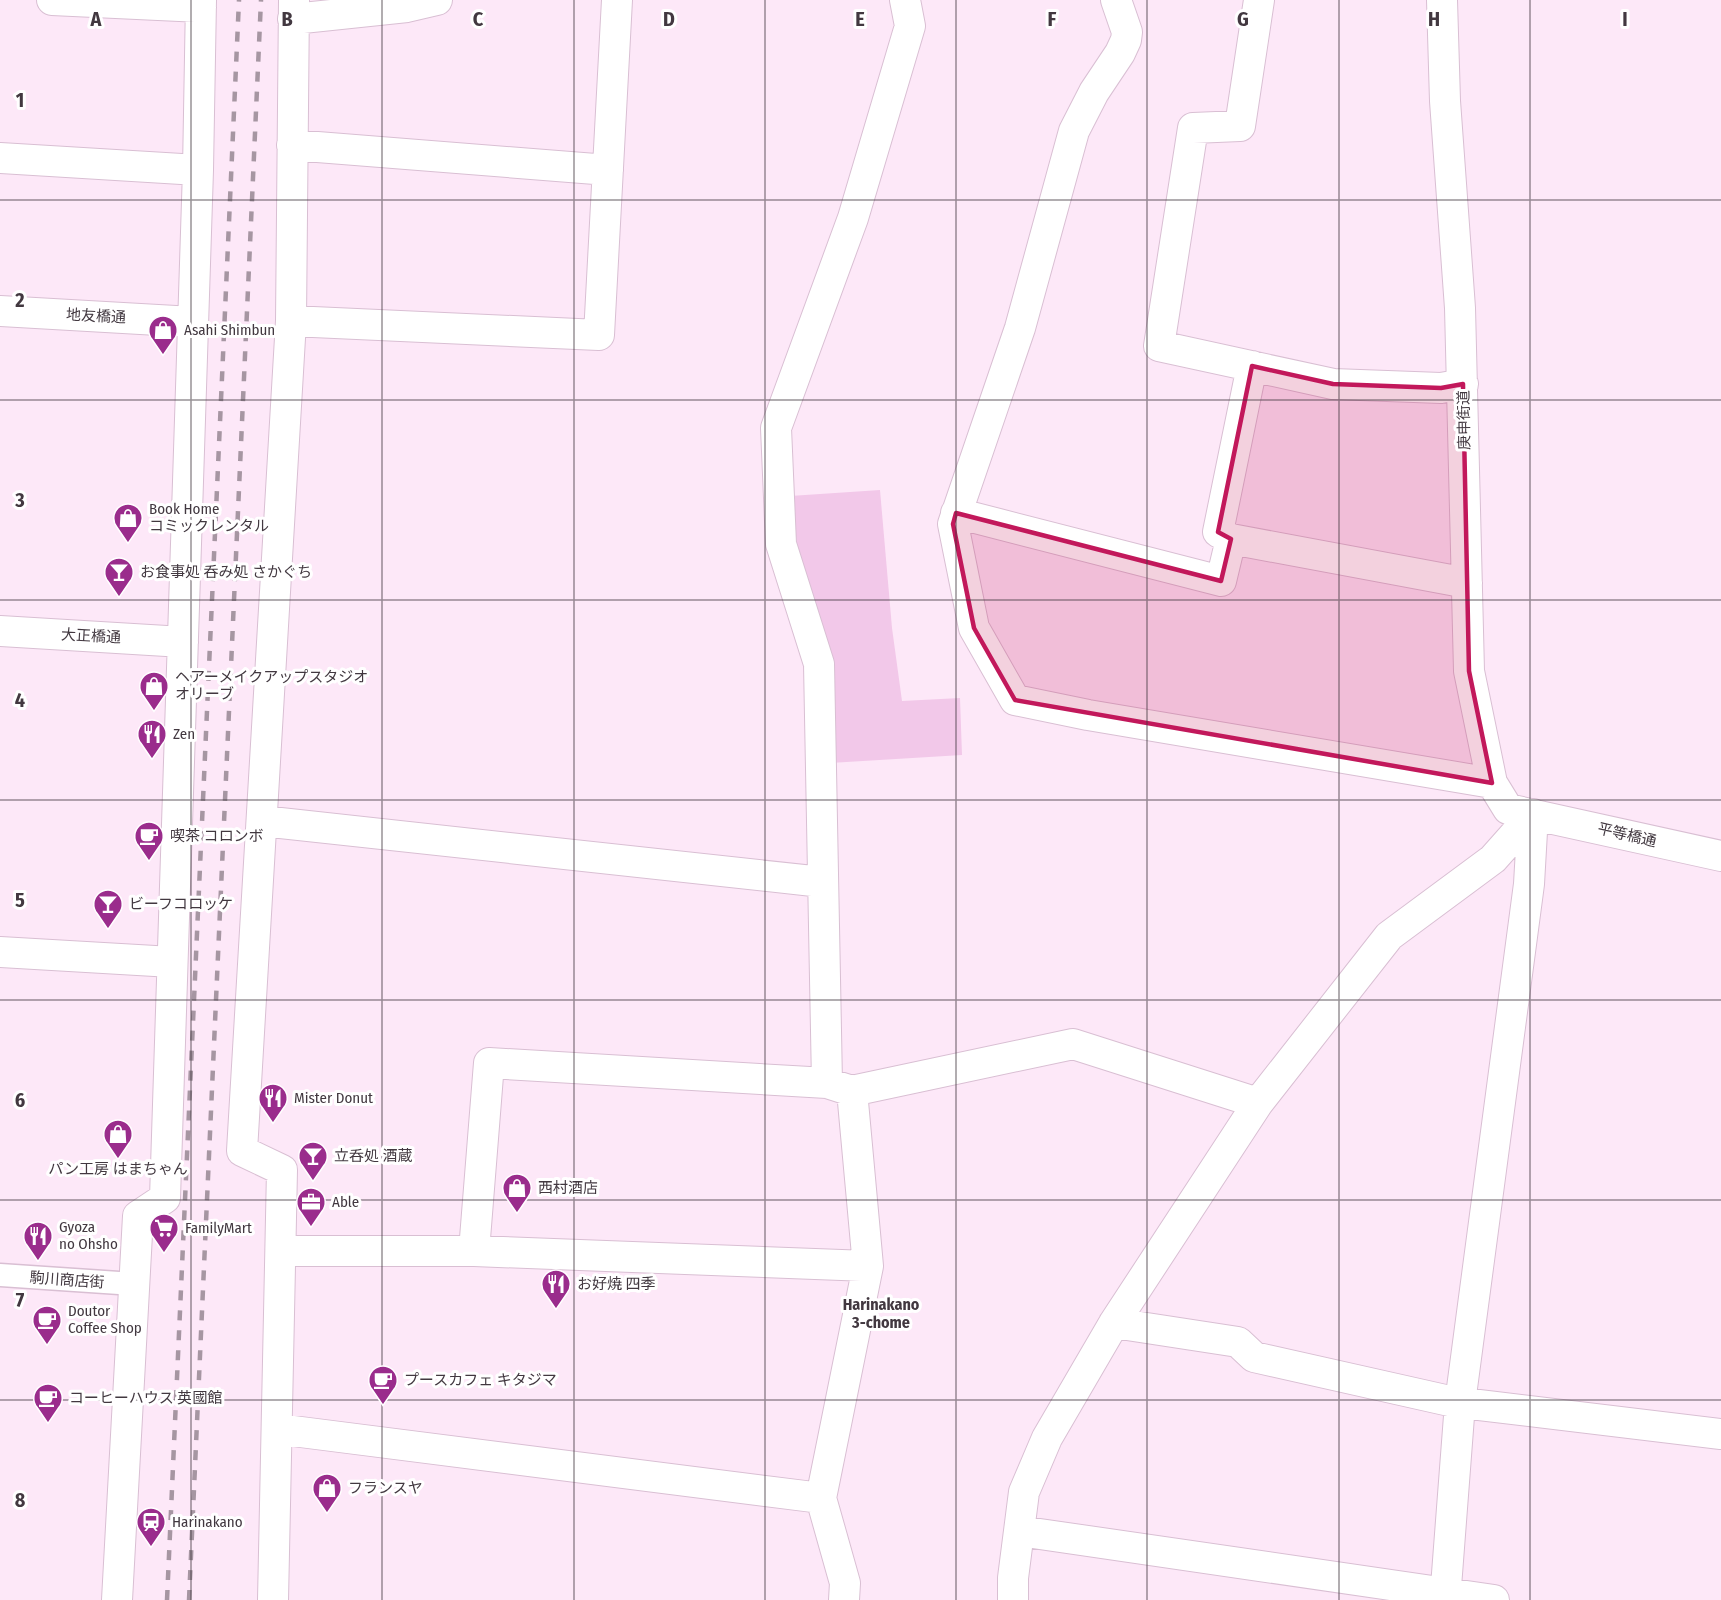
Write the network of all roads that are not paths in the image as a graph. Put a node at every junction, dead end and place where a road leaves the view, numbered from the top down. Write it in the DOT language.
graph roads {
  1 [pos="52,0"];
  2 [pos="617,0"];
  3 [pos="905,0"];
  4 [pos="1116,0"];
  5 [pos="1259,0"];
  6 [pos="1442,0"];
  7 [pos="423,2"];
  8 [pos="201,4"];
  9 [pos="294,10"];
  10 [pos="292,145"];
  11 [pos="0,158"];
  12 [pos="198,170"];
  13 [pos="608,170"];
  14 [pos="0,311"];
  15 [pos="291,321"];
  16 [pos="193,322"];
  17 [pos="1252,366"];
  18 [pos="1463,384"];
  19 [pos="957,513"];
  20 [pos="1232,539"];
  21 [pos="1467,583"];
  22 [pos="0,631"];
  23 [pos="183,642"];
  24 [pos="1492,783"];
  25 [pos="1533,814"];
  26 [pos="262,821"];
  27 [pos="1721,856"];
  28 [pos="822,882"];
  29 [pos="0,952"];
  30 [pos="172,962"];
  31 [pos="839,1087"];
  32 [pos="1258,1103"];
  33 [pos="282,1251"];
  34 [pos="474,1251"];
  35 [pos="868,1266"];
  36 [pos="0,1275"];
  37 [pos="134,1284"];
  38 [pos="1114,1323"];
  39 [pos="1460,1403"];
  40 [pos="277,1429"];
  41 [pos="1721,1434"];
  42 [pos="821,1498"];
  43 [pos="1019,1531"];
  44 [pos="1445,1597"];
  45 [pos="117,1600"];
  46 [pos="273,1600"];
  47 [pos="844,1600"];
  48 [pos="1013,1600"];
  49 [pos="1494,1600"];
  1 -- 8 [label="street"];
  2 -- 13 [label="street"];
  3 -- 28 [label="street"];
  4 -- 19 [label="street"];
  5 -- 17 [label="street"];
  6 -- 18 [label="street, 庚申街道"];
  7 -- 9 [label="street"];
  8 -- 12 [label="street"];
  9 -- 10 [label="street"];
  10 -- 13 [label="street"];
  10 -- 15 [label="street"];
  11 -- 12 [label="street"];
  12 -- 16 [label="street"];
  13 -- 15 [label="street"];
  14 -- 16 [label="street, 地友橋通"];
  15 -- 26 [label="street"];
  16 -- 23 [label="street"];
  17 -- 18 [label="street"];
  17 -- 20 [label="street"];
  18 -- 21 [label="street, 庚申街道"];
  19 -- 20 [label="street"];
  19 -- 24 [label="street"];
  20 -- 21 [label="street"];
  21 -- 24 [label="street, 庚申街道"];
  22 -- 23 [label="street, 大正橋通"];
  23 -- 30 [label="street"];
  24 -- 25 [label="street, 庚申街道"];
  25 -- 27 [label="street, 平等橋通"];
  25 -- 32 [label="street"];
  25 -- 39 [label="street"];
  26 -- 28 [label="street"];
  26 -- 33 [label="street"];
  28 -- 31 [label="street"];
  29 -- 30 [label="street"];
  30 -- 37 [label="street"];
  31 -- 32 [label="street"];
  31 -- 34 [label="street"];
  31 -- 35 [label="street"];
  32 -- 38 [label="street"];
  33 -- 34 [label="street"];
  33 -- 40 [label="street"];
  34 -- 35 [label="street"];
  35 -- 42 [label="street"];
  36 -- 37 [label="street, 駒川商店街"];
  37 -- 45 [label="street"];
  38 -- 39 [label="street"];
  38 -- 43 [label="street"];
  39 -- 41 [label="street"];
  39 -- 44 [label="street"];
  40 -- 42 [label="street"];
  40 -- 46 [label="street"];
  42 -- 47 [label="street"];
  43 -- 44 [label="street"];
  43 -- 48 [label="street"];
  44 -- 49 [label="street"];
}
